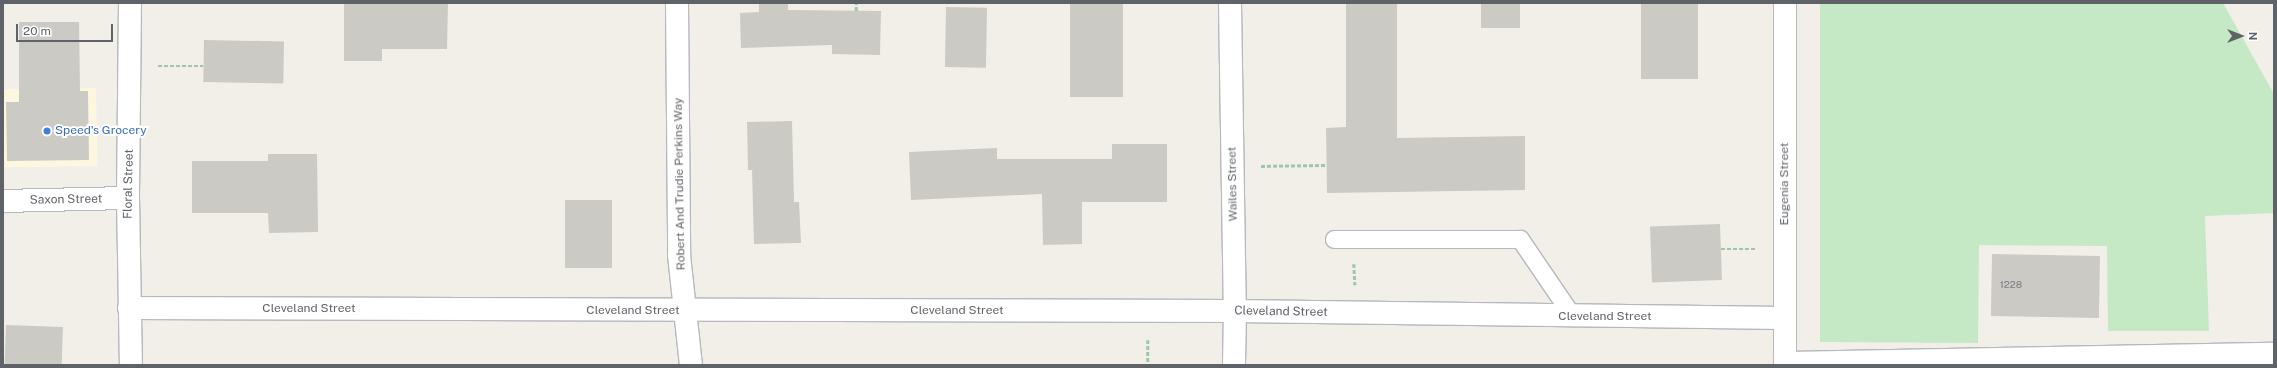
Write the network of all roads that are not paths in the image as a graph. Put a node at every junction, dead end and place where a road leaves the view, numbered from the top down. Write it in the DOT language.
graph roads {
  1 [pos="130,3"];
  2 [pos="677,3"];
  3 [pos="1230,3"];
  4 [pos="1785,3"];
  5 [pos="128,198"];
  6 [pos="3,201"];
  7 [pos="1334,238"];
  8 [pos="129,308"];
  9 [pos="685,311"];
  10 [pos="1235,312"];
  11 [pos="1573,317"];
  12 [pos="1785,318"];
  13 [pos="2274,354"];
  14 [pos="1785,364"];
  15 [pos="131,365"];
  16 [pos="691,365"];
  17 [pos="1234,365"];
  1 -- 5 [label="street, Floral Street"];
  2 -- 9 [label="street, Robert And Trudie Perkins Way"];
  3 -- 10 [label="street, Wailes Street"];
  4 -- 12 [label="street, Eugenia Street"];
  5 -- 6 [label="street, Saxon Street"];
  5 -- 8 [label="street, Floral Street"];
  7 -- 11 [label="lane"];
  8 -- 9 [label="street, Cleveland Street"];
  8 -- 15 [label="street, Floral Street"];
  9 -- 10 [label="street, Cleveland Street"];
  9 -- 16 [label="street, Robert And Trudie Perkins Way"];
  10 -- 11 [label="street, Cleveland Street"];
  10 -- 17 [label="street, Wailes Street"];
  11 -- 12 [label="street, Cleveland Street"];
  12 -- 14 [label="street, Eugenia Street"];
  13 -- 14 [label="street"];
}
